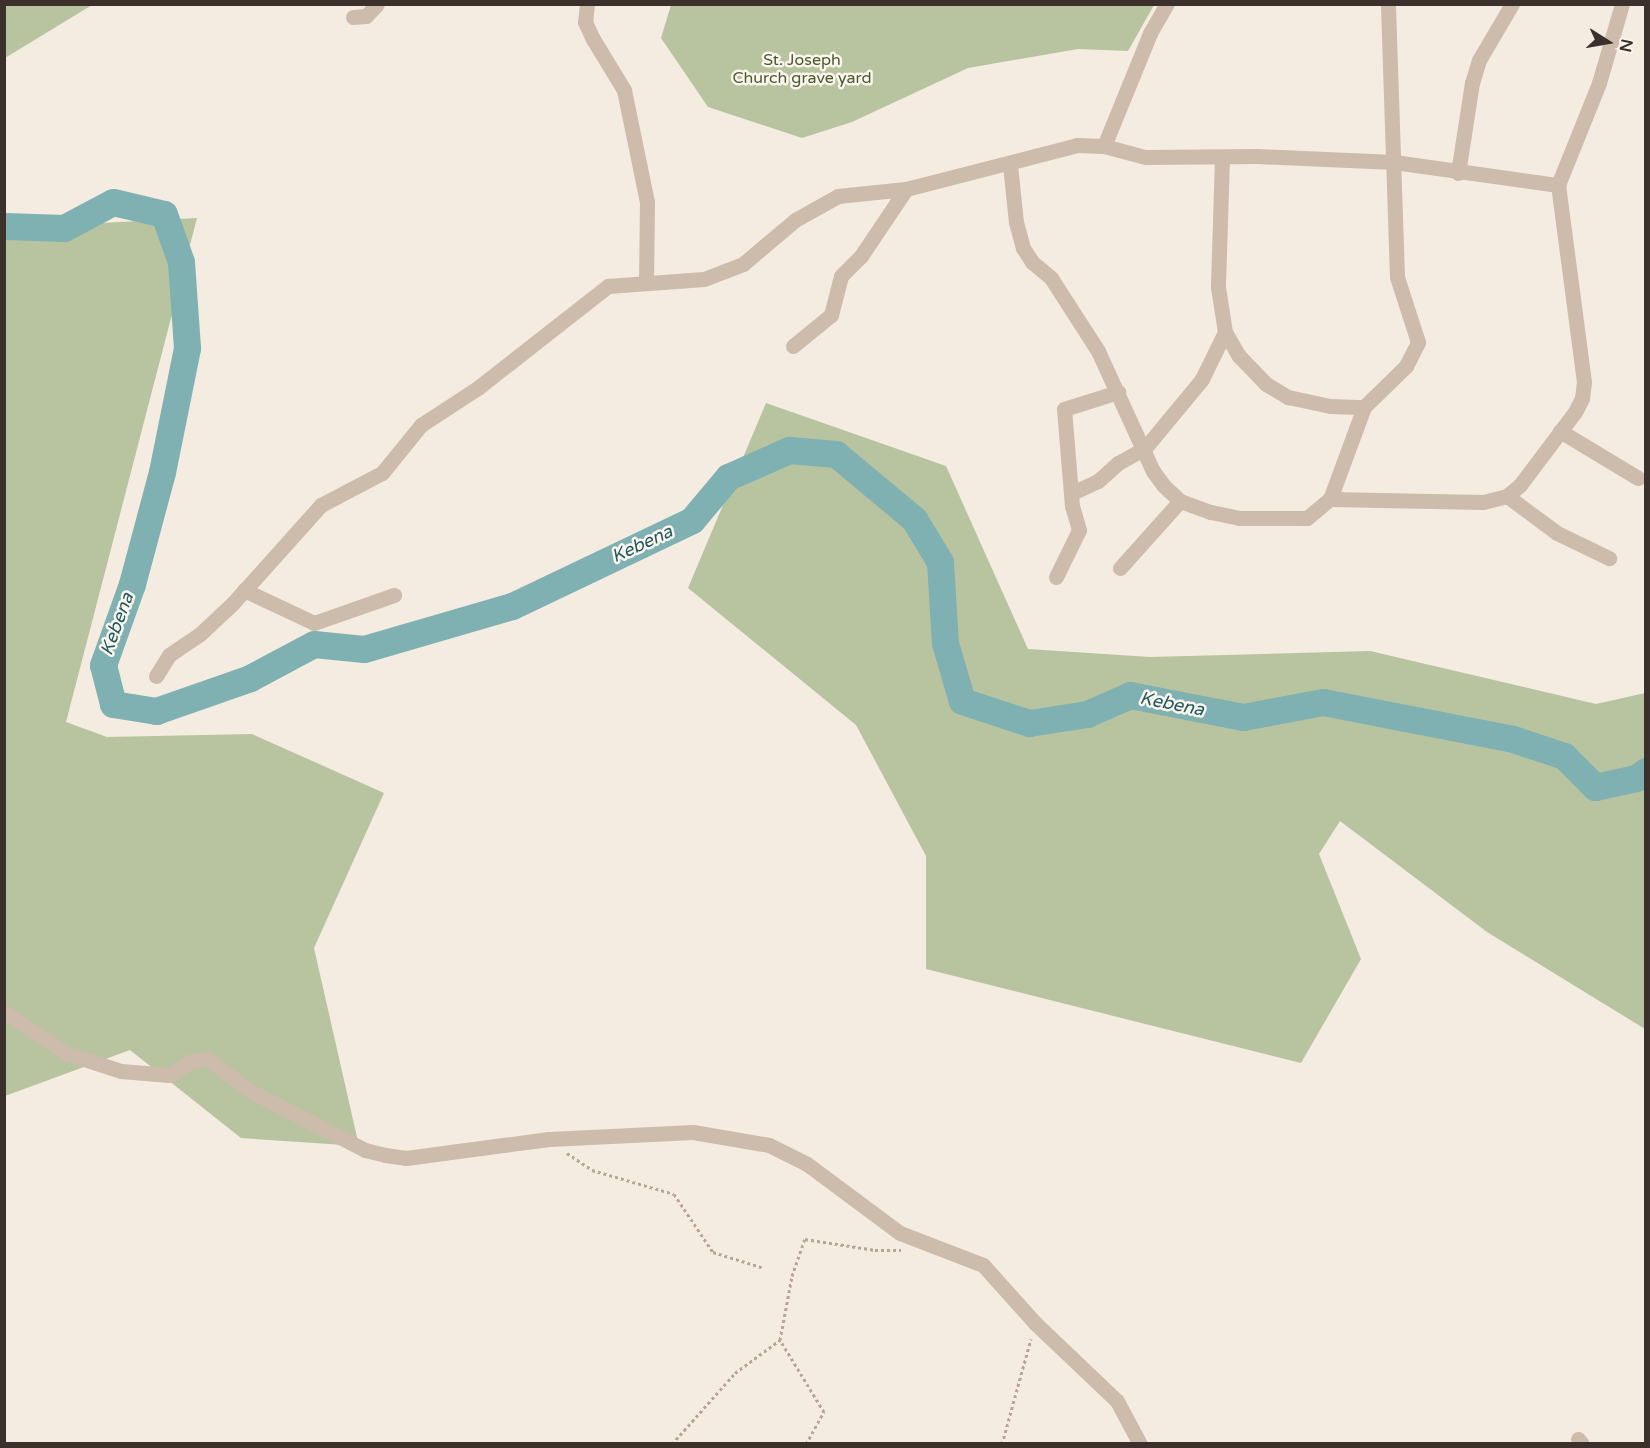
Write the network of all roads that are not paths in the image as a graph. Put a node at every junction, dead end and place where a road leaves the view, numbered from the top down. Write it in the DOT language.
graph roads {
  1 [pos="377,4"];
  2 [pos="587,4"];
  3 [pos="1167,4"];
  4 [pos="1388,4"];
  5 [pos="1512,4"];
  6 [pos="1622,5"];
  7 [pos="353,18"];
  8 [pos="1104,146"];
  9 [pos="1222,158"];
  10 [pos="1394,162"];
  11 [pos="1010,165"];
  12 [pos="1458,172"];
  13 [pos="1558,185"];
  14 [pos="906,189"];
  15 [pos="646,282"];
  16 [pos="1225,332"];
  17 [pos="793,346"];
  18 [pos="1118,392"];
  19 [pos="1364,407"];
  20 [pos="1560,431"];
  21 [pos="1145,448"];
  22 [pos="1638,478"];
  23 [pos="1072,492"];
  24 [pos="1507,496"];
  25 [pos="1330,499"];
  26 [pos="1180,501"];
  27 [pos="1609,558"];
  28 [pos="1120,568"];
  29 [pos="1056,577"];
  30 [pos="244,590"];
  31 [pos="394,595"];
  32 [pos="156,676"];
  33 [pos="4,1012"];
  34 [pos="1140,1443"];
  1 -- 7 [label="street"];
  2 -- 15 [label="street"];
  3 -- 8 [label="street"];
  4 -- 10 [label="street"];
  5 -- 12 [label="street"];
  6 -- 13 [label="street"];
  8 -- 9 [label="street"];
  8 -- 11 [label="street"];
  9 -- 10 [label="street"];
  9 -- 16 [label="street"];
  10 -- 12 [label="street"];
  10 -- 19 [label="street"];
  11 -- 14 [label="street"];
  11 -- 18 [label="street"];
  12 -- 13 [label="street"];
  13 -- 20 [label="street"];
  14 -- 15 [label="street"];
  14 -- 17 [label="street"];
  15 -- 30 [label="street"];
  16 -- 19 [label="street"];
  16 -- 21 [label="street"];
  18 -- 21 [label="street"];
  18 -- 23 [label="street"];
  19 -- 25 [label="street"];
  20 -- 22 [label="street"];
  20 -- 24 [label="street"];
  21 -- 23 [label="street"];
  21 -- 26 [label="street"];
  23 -- 29 [label="street"];
  24 -- 25 [label="street"];
  24 -- 27 [label="street"];
  25 -- 26 [label="street"];
  26 -- 28 [label="street"];
  30 -- 31 [label="street"];
  30 -- 32 [label="street"];
  33 -- 34 [label="street"];
}
